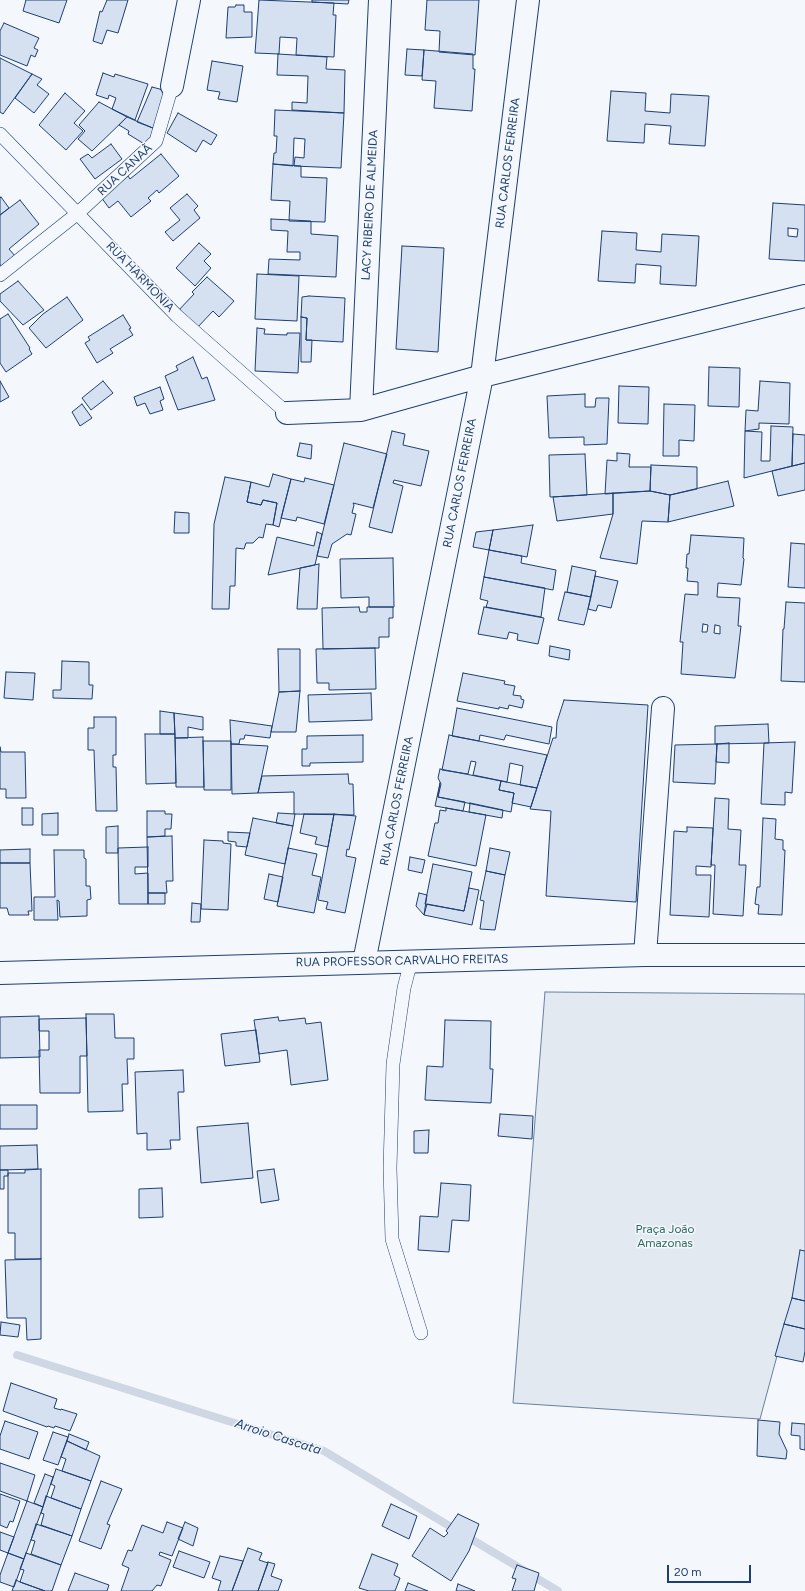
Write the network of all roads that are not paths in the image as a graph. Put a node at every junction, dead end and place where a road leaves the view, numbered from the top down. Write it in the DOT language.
graph roads {
  1 [pos="189,0"];
  2 [pos="380,0"];
  3 [pos="528,0"];
  4 [pos="172,86"];
  5 [pos="0,134"];
  6 [pos="78,213"];
  7 [pos="0,275"];
  8 [pos="805,296"];
  9 [pos="482,376"];
  10 [pos="361,410"];
  11 [pos="287,413"];
  12 [pos="663,708"];
  13 [pos="645,955"];
  14 [pos="805,955"];
  15 [pos="411,961"];
  16 [pos="364,962"];
  17 [pos="0,973"];
  18 [pos="421,1333"];
  1 -- 4 [label="street, RUA CANAÃ"];
  2 -- 10 [label="street, LACY RIBEIRO DE ALMEIDA"];
  3 -- 9 [label="street, RUA CARLOS FERREIRA"];
  4 -- 6 [label="lane, RUA CANAÃ"];
  5 -- 6 [label="lane, RUA HARMONIA"];
  6 -- 7 [label="lane, RUA CANAÃ"];
  6 -- 11 [label="lane, RUA HARMONIA"];
  8 -- 9 [label="street"];
  9 -- 10 [label="street"];
  9 -- 16 [label="street, RUA CARLOS FERREIRA"];
  10 -- 11 [label="street"];
  12 -- 13 [label="street"];
  13 -- 14 [label="street, RUA PROFESSOR CARVALHO FREITAS"];
  13 -- 15 [label="street, RUA PROFESSOR CARVALHO FREITAS"];
  15 -- 16 [label="street, RUA PROFESSOR CARVALHO FREITAS"];
  15 -- 18 [label="lane"];
  16 -- 17 [label="street, RUA PROFESSOR CARVALHO FREITAS"];
}
